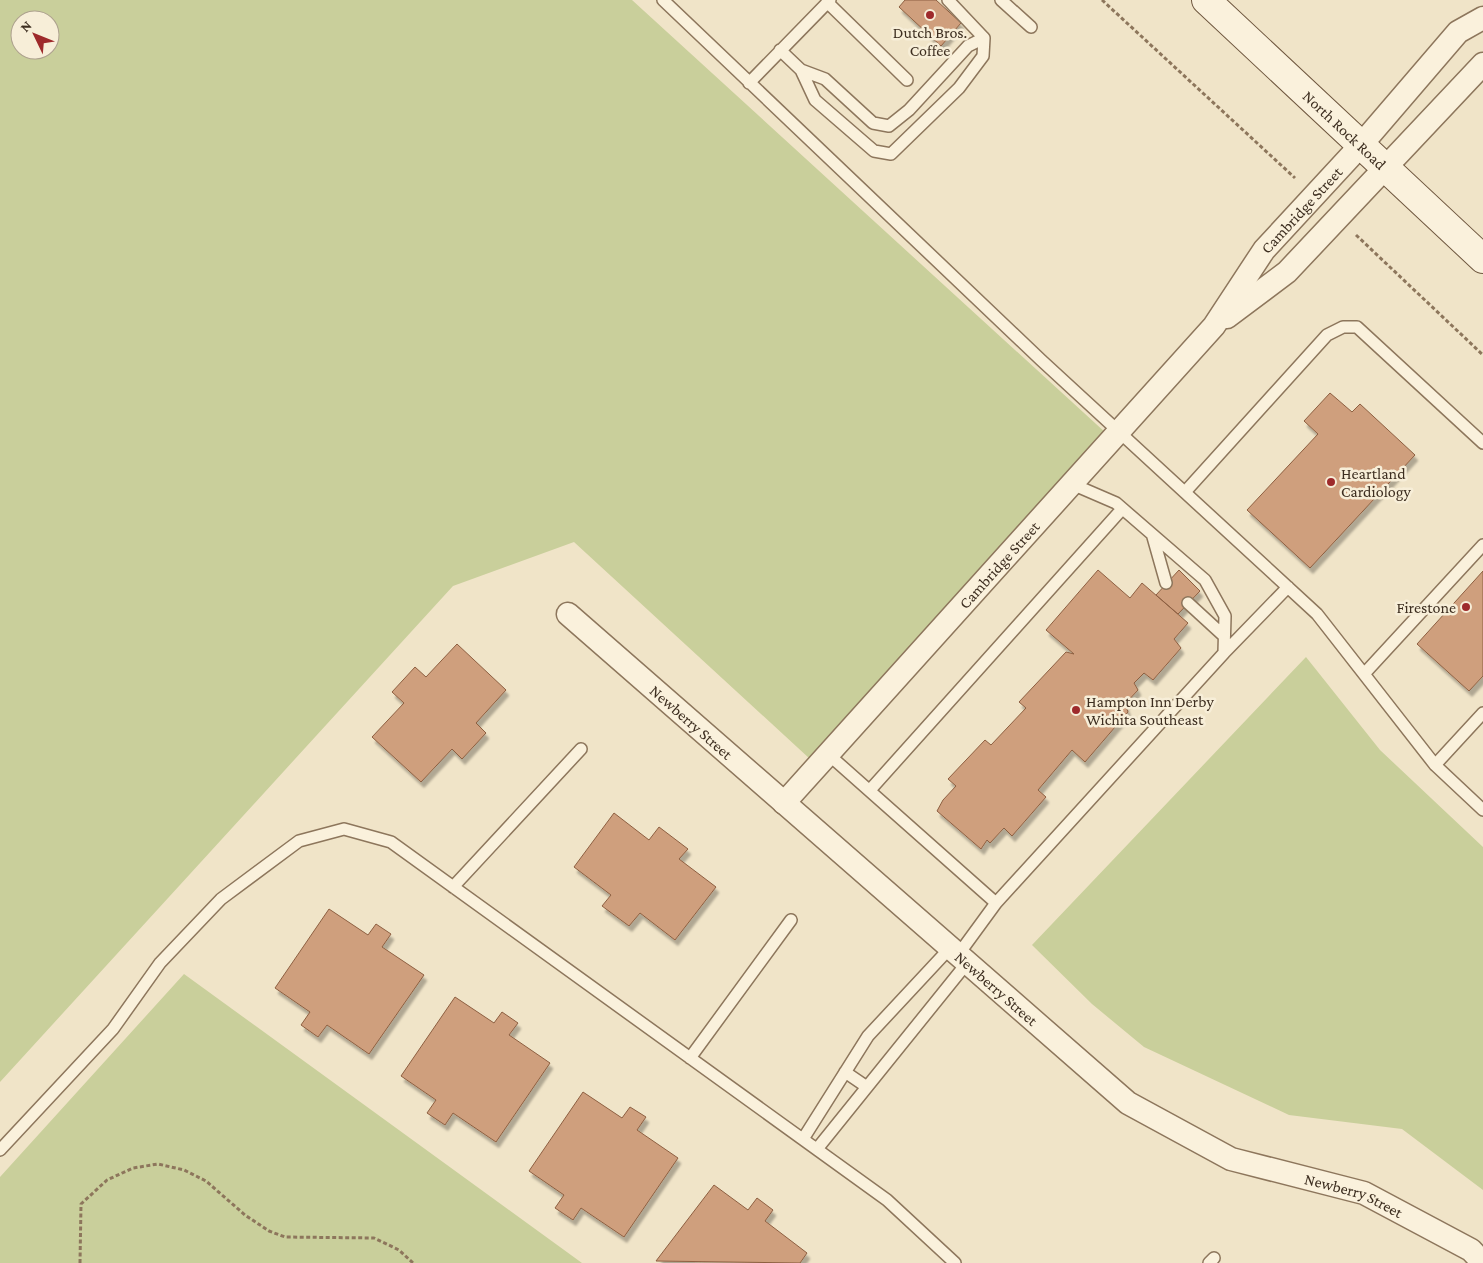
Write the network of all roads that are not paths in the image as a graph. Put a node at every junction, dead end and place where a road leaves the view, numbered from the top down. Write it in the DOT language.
graph roads {
  1 [pos="663,0"];
  2 [pos="948,0"];
  3 [pos="1001,0"];
  4 [pos="1206,0"];
  5 [pos="829,1"];
  6 [pos="1483,18"];
  7 [pos="1031,27"];
  8 [pos="984,38"];
  9 [pos="780,50"];
  10 [pos="1483,64"];
  11 [pos="801,70"];
  12 [pos="907,80"];
  13 [pos="749,82"];
  14 [pos="1361,145"];
  15 [pos="1386,168"];
  16 [pos="1483,259"];
  17 [pos="1214,326"];
  18 [pos="1120,431"];
  19 [pos="1483,443"];
  20 [pos="1072,484"];
  21 [pos="1185,492"];
  22 [pos="1122,509"];
  23 [pos="1152,536"];
  24 [pos="1483,545"];
  25 [pos="1166,583"];
  26 [pos="1288,587"];
  27 [pos="1188,603"];
  28 [pos="568,614"];
  29 [pos="1224,636"];
  30 [pos="1224,654"];
  31 [pos="1364,674"];
  32 [pos="1483,713"];
  33 [pos="581,749"];
  34 [pos="828,754"];
  35 [pos="1435,764"];
  36 [pos="870,790"];
  37 [pos="784,803"];
  38 [pos="1483,810"];
  39 [pos="453,887"];
  40 [pos="996,903"];
  41 [pos="792,920"];
  42 [pos="958,955"];
  43 [pos="690,1058"];
  44 [pos="845,1072"];
  45 [pos="867,1087"];
  46 [pos="802,1139"];
  47 [pos="816,1149"];
  48 [pos="0,1150"];
  49 [pos="955,1263"];
  50 [pos="1483,1263"];
  1 -- 13 [label="lane"];
  2 -- 8 [label="lane"];
  3 -- 7 [label="lane"];
  4 -- 14 [label="main road, North Rock Road"];
  5 -- 9 [label="lane"];
  5 -- 12 [label="lane"];
  6 -- 14 [label="street, Cambridge Street"];
  8 -- 11 [label="lane"];
  8 -- 11 [label="lane"];
  9 -- 11 [label="lane"];
  9 -- 13 [label="lane"];
  10 -- 15 [label="street, Cambridge Street"];
  13 -- 18 [label="lane"];
  14 -- 15 [label="main road, North Rock Road"];
  14 -- 17 [label="street, Cambridge Street"];
  15 -- 16 [label="main road, North Rock Road"];
  15 -- 17 [label="street, Cambridge Street"];
  17 -- 18 [label="street, Cambridge Street"];
  18 -- 20 [label="street, Cambridge Street"];
  18 -- 21 [label="lane"];
  19 -- 21 [label="lane"];
  20 -- 22 [label="lane"];
  20 -- 34 [label="street, Cambridge Street"];
  21 -- 26 [label="lane"];
  22 -- 23 [label="lane"];
  22 -- 36 [label="lane"];
  23 -- 25 [label="lane"];
  23 -- 29 [label="lane"];
  24 -- 31 [label="lane"];
  26 -- 30 [label="lane"];
  26 -- 31 [label="lane"];
  27 -- 29 [label="lane"];
  28 -- 37 [label="street, Newberry Street"];
  29 -- 30 [label="lane"];
  30 -- 40 [label="lane"];
  31 -- 35 [label="lane"];
  32 -- 35 [label="lane"];
  33 -- 39 [label="lane"];
  34 -- 36 [label="lane"];
  34 -- 37 [label="street, Cambridge Street"];
  35 -- 38 [label="lane"];
  36 -- 40 [label="lane"];
  37 -- 42 [label="street, Newberry Street"];
  39 -- 43 [label="lane"];
  39 -- 48 [label="lane"];
  40 -- 42 [label="lane"];
  41 -- 43 [label="lane"];
  42 -- 44 [label="lane"];
  42 -- 45 [label="lane"];
  42 -- 50 [label="street, Newberry Street"];
  43 -- 46 [label="lane"];
  44 -- 45 [label="lane"];
  44 -- 46 [label="lane"];
  45 -- 47 [label="lane"];
  46 -- 47 [label="lane"];
  47 -- 49 [label="lane"];
}
